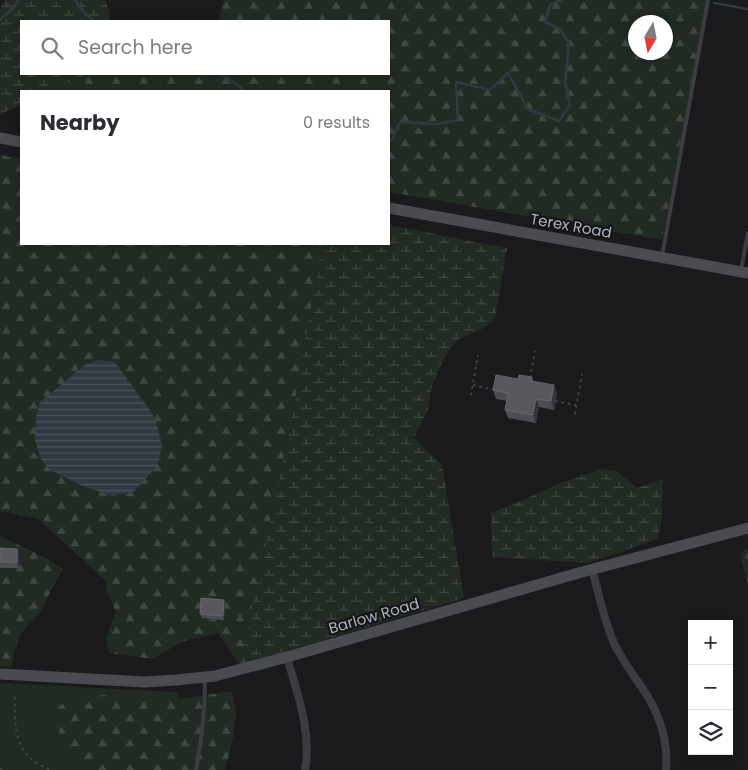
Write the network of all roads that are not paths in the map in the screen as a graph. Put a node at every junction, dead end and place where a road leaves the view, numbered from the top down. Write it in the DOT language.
graph roads {
  1 [pos="708,0"];
  2 [pos="0,138"];
  3 [pos="20,142"];
  4 [pos="390,208"];
  5 [pos="748,233"];
  6 [pos="662,258"];
  7 [pos="744,272"];
  8 [pos="748,528"];
  9 [pos="592,569"];
  10 [pos="287,657"];
  11 [pos="0,674"];
  12 [pos="204,677"];
  13 [pos="196,770"];
  14 [pos="305,770"];
  15 [pos="666,770"];
  1 -- 6 [label="lane"];
  2 -- 3 [label="street"];
  4 -- 6 [label="street, Terex Road"];
  5 -- 7 [label="lane"];
  6 -- 7 [label="street, Terex Road"];
  8 -- 9 [label="street, Barlow Road"];
  9 -- 10 [label="street, Barlow Road"];
  9 -- 15 [label="street"];
  10 -- 12 [label="street, Barlow Road"];
  10 -- 14 [label="street"];
  11 -- 12 [label="street, Barlow Road"];
  12 -- 13 [label="lane"];
}
